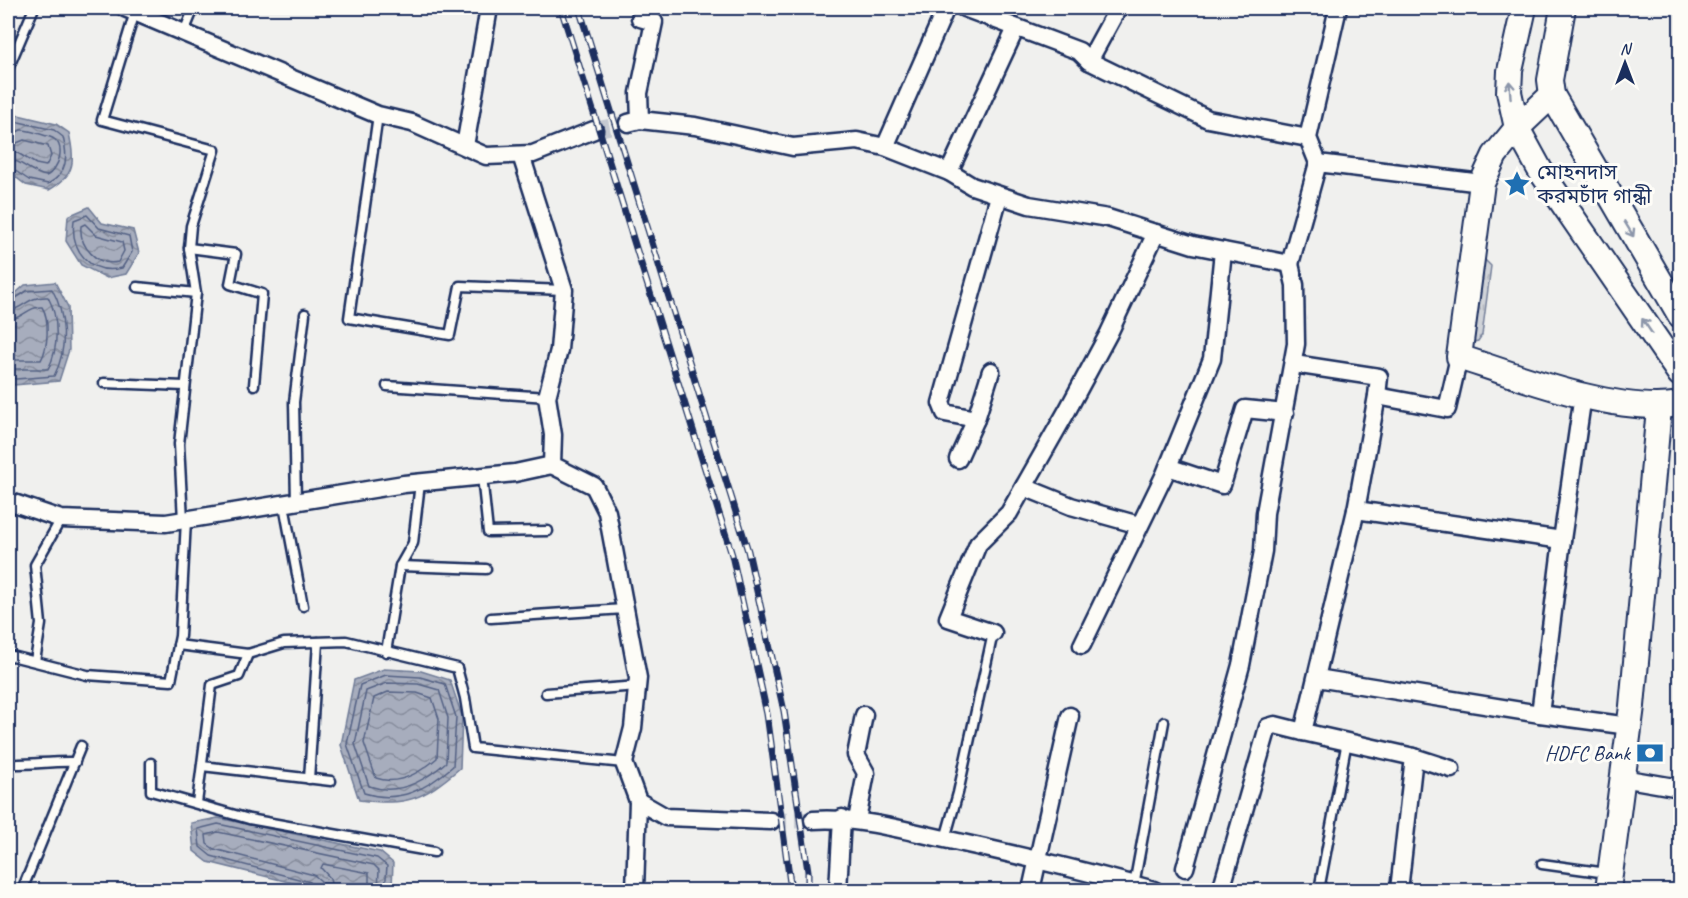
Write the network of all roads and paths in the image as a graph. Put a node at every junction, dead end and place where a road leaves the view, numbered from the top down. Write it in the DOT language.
graph roads {
  1 [pos="34,8"];
  2 [pos="194,8"];
  3 [pos="489,8"];
  4 [pos="643,8"];
  5 [pos="946,8"];
  6 [pos="964,8"];
  7 [pos="1118,8"];
  8 [pos="1338,8"];
  9 [pos="1524,8"];
  10 [pos="1563,8"];
  11 [pos="130,9"];
  12 [pos="1016,28"];
  13 [pos="184,32"];
  14 [pos="1089,61"];
  15 [pos="8,69"];
  16 [pos="1552,95"];
  17 [pos="378,115"];
  18 [pos="1517,128"];
  19 [pos="594,130"];
  20 [pos="1308,138"];
  21 [pos="465,146"];
  22 [pos="885,147"];
  23 [pos="521,154"];
  24 [pos="1318,163"];
  25 [pos="949,172"];
  26 [pos="1482,183"];
  27 [pos="999,196"];
  28 [pos="1156,232"];
  29 [pos="189,248"];
  30 [pos="1224,251"];
  31 [pos="1290,264"];
  32 [pos="137,287"];
  33 [pos="564,290"];
  34 [pos="196,293"];
  35 [pos="305,314"];
  36 [pos="1680,315"];
  37 [pos="1459,357"];
  38 [pos="1294,364"];
  39 [pos="992,371"];
  40 [pos="1680,374"];
  41 [pos="104,383"];
  42 [pos="254,385"];
  43 [pos="185,386"];
  44 [pos="387,387"];
  45 [pos="1584,395"];
  46 [pos="1377,396"];
  47 [pos="547,397"];
  48 [pos="1670,406"];
  49 [pos="1285,413"];
  50 [pos="976,419"];
  51 [pos="958,459"];
  52 [pos="552,465"];
  53 [pos="1168,467"];
  54 [pos="482,476"];
  55 [pos="420,483"];
  56 [pos="1024,487"];
  57 [pos="8,501"];
  58 [pos="290,504"];
  59 [pos="1356,510"];
  60 [pos="61,519"];
  61 [pos="185,520"];
  62 [pos="1138,525"];
  63 [pos="548,531"];
  64 [pos="1562,540"];
  65 [pos="400,566"];
  66 [pos="486,569"];
  67 [pos="303,606"];
  68 [pos="624,609"];
  69 [pos="491,618"];
  70 [pos="993,633"];
  71 [pos="318,642"];
  72 [pos="178,645"];
  73 [pos="1082,645"];
  74 [pos="386,652"];
  75 [pos="248,654"];
  76 [pos="8,655"];
  77 [pos="35,662"];
  78 [pos="1317,678"];
  79 [pos="638,686"];
  80 [pos="546,693"];
  81 [pos="1540,714"];
  82 [pos="864,715"];
  83 [pos="1070,716"];
  84 [pos="1164,722"];
  85 [pos="1629,726"];
  86 [pos="1303,732"];
  87 [pos="1347,741"];
  88 [pos="81,746"];
  89 [pos="1414,757"];
  90 [pos="75,762"];
  91 [pos="151,763"];
  92 [pos="624,763"];
  93 [pos="8,764"];
  94 [pos="202,766"];
  95 [pos="1451,769"];
  96 [pos="1622,778"];
  97 [pos="309,779"];
  98 [pos="331,781"];
  99 [pos="1680,788"];
  100 [pos="638,801"];
  101 [pos="197,803"];
  102 [pos="849,819"];
  103 [pos="813,820"];
  104 [pos="771,821"];
  105 [pos="945,839"];
  106 [pos="434,852"];
  107 [pos="1037,859"];
  108 [pos="1542,864"];
  109 [pos="1185,868"];
  110 [pos="1609,882"];
  111 [pos="1134,885"];
  112 [pos="22,891"];
  113 [pos="635,891"];
  114 [pos="838,891"];
  115 [pos="1031,891"];
  116 [pos="1154,891"];
  117 [pos="1221,891"];
  118 [pos="1319,891"];
  119 [pos="1399,891"];
  1 -- 15 [label="lane"];
  2 -- 13 [label="lane"];
  3 -- 21 [label="street"];
  4 -- 22 [label="street"];
  5 -- 22 [label="street"];
  6 -- 12 [label="street"];
  7 -- 14 [label="street"];
  8 -- 20 [label="street"];
  18 -- 9 [label="street, one-way"];
  10 -- 16 [label="street"];
  11 -- 13 [label="street"];
  11 -- 29 [label="lane"];
  12 -- 14 [label="street"];
  12 -- 25 [label="street"];
  13 -- 17 [label="street"];
  14 -- 20 [label="street"];
  16 -- 18 [label="street"];
  16 -- 36 [label="street, one-way"];
  17 -- 21 [label="street"];
  17 -- 33 [label="lane"];
  18 -- 26 [label="street"];
  40 -- 18 [label="street, one-way"];
  19 -- 23 [label="street"];
  20 -- 24 [label="street"];
  21 -- 23 [label="street"];
  22 -- 25 [label="street"];
  23 -- 33 [label="street"];
  24 -- 26 [label="street"];
  24 -- 31 [label="street"];
  25 -- 27 [label="street"];
  26 -- 37 [label="street"];
  27 -- 28 [label="street"];
  27 -- 50 [label="street"];
  28 -- 30 [label="street"];
  28 -- 56 [label="street"];
  29 -- 34 [label="lane"];
  29 -- 42 [label="lane"];
  30 -- 31 [label="street"];
  30 -- 53 [label="street"];
  31 -- 38 [label="street"];
  32 -- 34 [label="lane"];
  33 -- 47 [label="street"];
  34 -- 43 [label="lane"];
  35 -- 58 [label="lane"];
  37 -- 45 [label="street"];
  37 -- 46 [label="street"];
  38 -- 46 [label="street"];
  38 -- 49 [label="street"];
  39 -- 50 [label="street"];
  41 -- 43 [label="lane"];
  43 -- 61 [label="lane"];
  44 -- 47 [label="lane"];
  45 -- 48 [label="street"];
  45 -- 64 [label="street"];
  46 -- 59 [label="street"];
  47 -- 52 [label="street"];
  48 -- 85 [label="street"];
  49 -- 53 [label="street"];
  49 -- 109 [label="street"];
  50 -- 51 [label="street"];
  52 -- 54 [label="street"];
  52 -- 68 [label="street"];
  53 -- 62 [label="street"];
  54 -- 55 [label="street"];
  54 -- 63 [label="lane"];
  55 -- 58 [label="street"];
  55 -- 65 [label="lane"];
  56 -- 62 [label="street"];
  56 -- 70 [label="street"];
  57 -- 60 [label="street"];
  58 -- 61 [label="street"];
  58 -- 67 [label="lane"];
  59 -- 64 [label="street"];
  59 -- 78 [label="street"];
  60 -- 61 [label="street"];
  60 -- 77 [label="lane"];
  61 -- 72 [label="lane"];
  62 -- 73 [label="street"];
  64 -- 81 [label="street"];
  65 -- 66 [label="lane"];
  65 -- 74 [label="lane"];
  68 -- 69 [label="lane"];
  68 -- 79 [label="street"];
  70 -- 105 [label="lane"];
  71 -- 74 [label="lane"];
  71 -- 75 [label="lane"];
  71 -- 97 [label="lane"];
  72 -- 75 [label="lane"];
  72 -- 77 [label="lane"];
  74 -- 92 [label="lane"];
  75 -- 94 [label="lane"];
  76 -- 77 [label="lane"];
  78 -- 81 [label="street"];
  78 -- 86 [label="street"];
  79 -- 80 [label="lane"];
  79 -- 92 [label="street"];
  81 -- 85 [label="street"];
  82 -- 102 [label="street"];
  83 -- 107 [label="street"];
  84 -- 111 [label="lane"];
  85 -- 96 [label="street"];
  86 -- 87 [label="street"];
  86 -- 117 [label="street"];
  87 -- 89 [label="street"];
  87 -- 118 [label="lane"];
  88 -- 90 [label="lane"];
  89 -- 95 [label="street"];
  89 -- 119 [label="street"];
  90 -- 93 [label="lane"];
  90 -- 112 [label="lane"];
  91 -- 101 [label="lane"];
  92 -- 100 [label="street"];
  94 -- 97 [label="lane"];
  94 -- 101 [label="lane"];
  96 -- 99 [label="street"];
  96 -- 110 [label="street"];
  97 -- 98 [label="lane"];
  100 -- 104 [label="street"];
  100 -- 113 [label="street"];
  101 -- 106 [label="lane"];
  102 -- 103 [label="street"];
  102 -- 105 [label="street"];
  102 -- 114 [label="street"];
  105 -- 107 [label="street"];
  107 -- 111 [label="street"];
  107 -- 115 [label="street"];
  108 -- 110 [label="lane"];
  111 -- 116 [label="street"];
}
